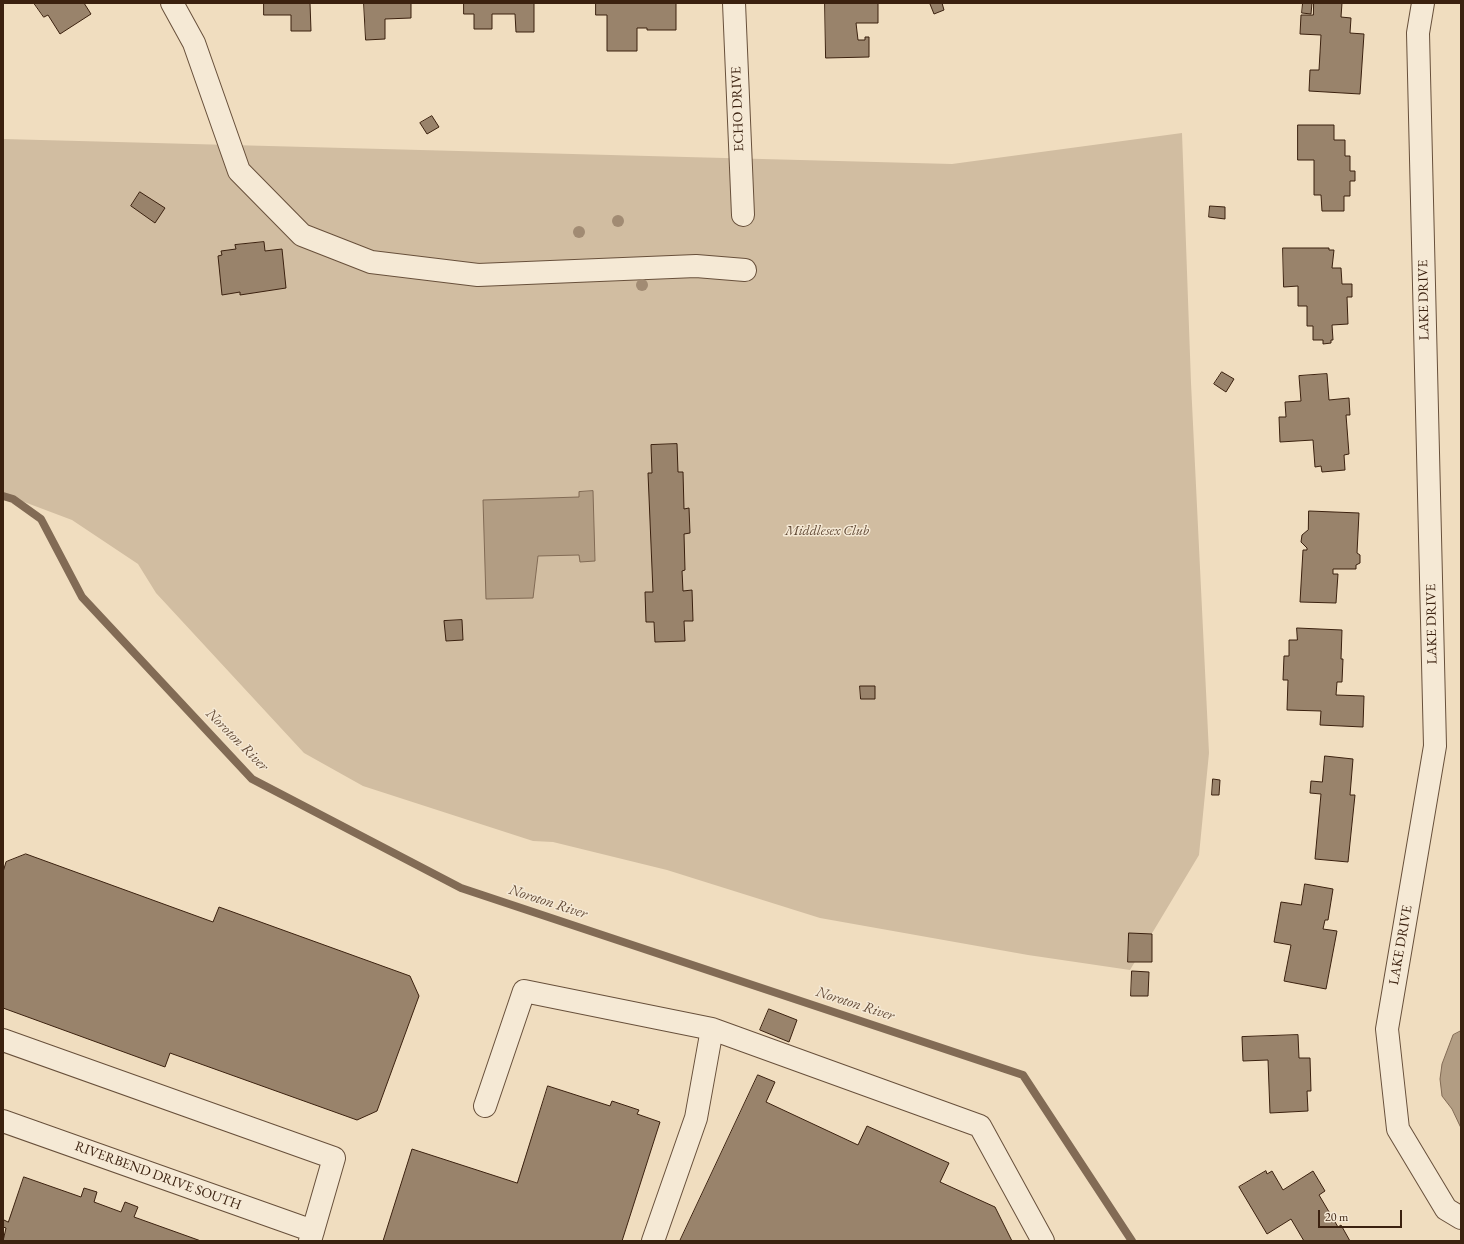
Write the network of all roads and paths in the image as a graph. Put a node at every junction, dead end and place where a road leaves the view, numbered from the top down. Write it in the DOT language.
graph roads {
  1 [pos="172,3"];
  2 [pos="734,3"];
  3 [pos="1423,3"];
  4 [pos="743,215"];
  5 [pos="745,270"];
  6 [pos="712,1029"];
  7 [pos="3,1040"];
  8 [pos="485,1106"];
  9 [pos="3,1121"];
  10 [pos="1461,1218"];
  11 [pos="311,1236"];
  12 [pos="653,1241"];
  13 [pos="1043,1241"];
  1 -- 5 [label="street"];
  2 -- 4 [label="street, ECHO DRIVE"];
  3 -- 10 [label="street, LAKE DRIVE"];
  6 -- 8 [label="street"];
  6 -- 12 [label="street"];
  6 -- 13 [label="street"];
  7 -- 11 [label="street, RIVERBEND DRIVE SOUTH"];
  9 -- 11 [label="street, RIVERBEND DRIVE SOUTH"];
}
